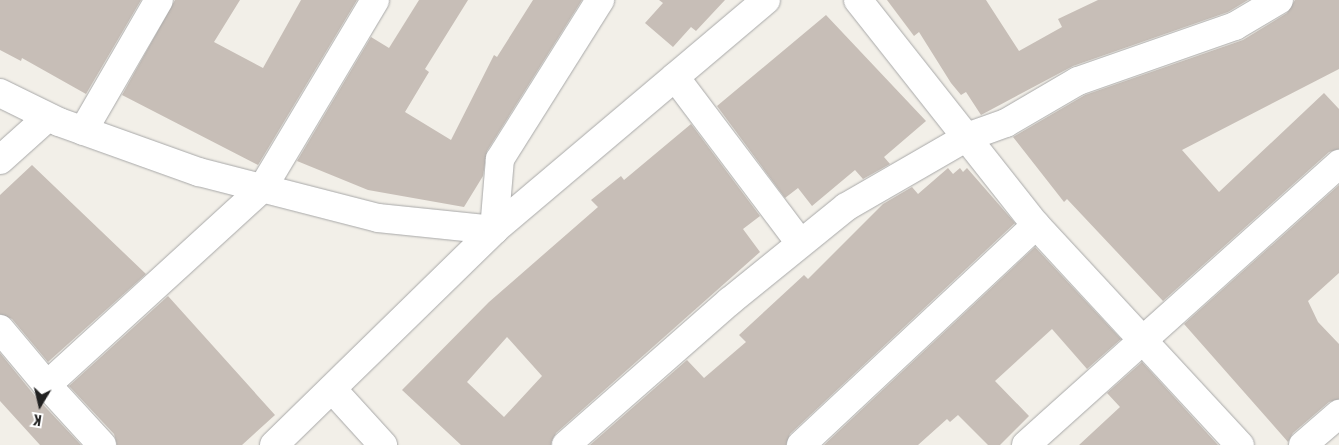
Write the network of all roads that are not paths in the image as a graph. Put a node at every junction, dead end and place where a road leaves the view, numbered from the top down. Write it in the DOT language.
graph roads {
  1 [pos="160,0"];
  2 [pos="375,0"];
  3 [pos="600,0"];
  4 [pos="766,0"];
  5 [pos="858,0"];
  6 [pos="1278,0"];
  7 [pos="675,77"];
  8 [pos="0,93"];
  9 [pos="48,117"];
  10 [pos="83,131"];
  11 [pos="967,137"];
  12 [pos="0,160"];
  13 [pos="1339,164"];
  14 [pos="262,189"];
  15 [pos="1036,225"];
  16 [pos="494,230"];
  17 [pos="800,244"];
  18 [pos="0,328"];
  19 [pos="1144,340"];
  20 [pos="47,385"];
  21 [pos="332,389"];
  22 [pos="1339,414"];
  23 [pos="102,445"];
  24 [pos="274,445"];
  25 [pos="383,445"];
  26 [pos="566,445"];
  27 [pos="801,445"];
  28 [pos="1026,445"];
  29 [pos="1240,445"];
  30 [pos="1303,445"];
  1 -- 10 [label="street"];
  2 -- 14 [label="street"];
  3 -- 16 [label="street"];
  4 -- 7 [label="street"];
  5 -- 11 [label="street"];
  6 -- 11 [label="street"];
  7 -- 16 [label="street"];
  7 -- 17 [label="street"];
  8 -- 9 [label="street"];
  9 -- 10 [label="street"];
  9 -- 12 [label="street"];
  10 -- 14 [label="street"];
  11 -- 15 [label="street"];
  11 -- 17 [label="street"];
  13 -- 19 [label="street"];
  14 -- 16 [label="street"];
  14 -- 20 [label="street"];
  15 -- 19 [label="street"];
  15 -- 27 [label="street"];
  16 -- 21 [label="street"];
  17 -- 26 [label="street"];
  18 -- 20 [label="street"];
  19 -- 28 [label="street"];
  19 -- 29 [label="street"];
  20 -- 23 [label="street"];
  21 -- 24 [label="street"];
  21 -- 25 [label="street"];
  22 -- 30 [label="street"];
}
